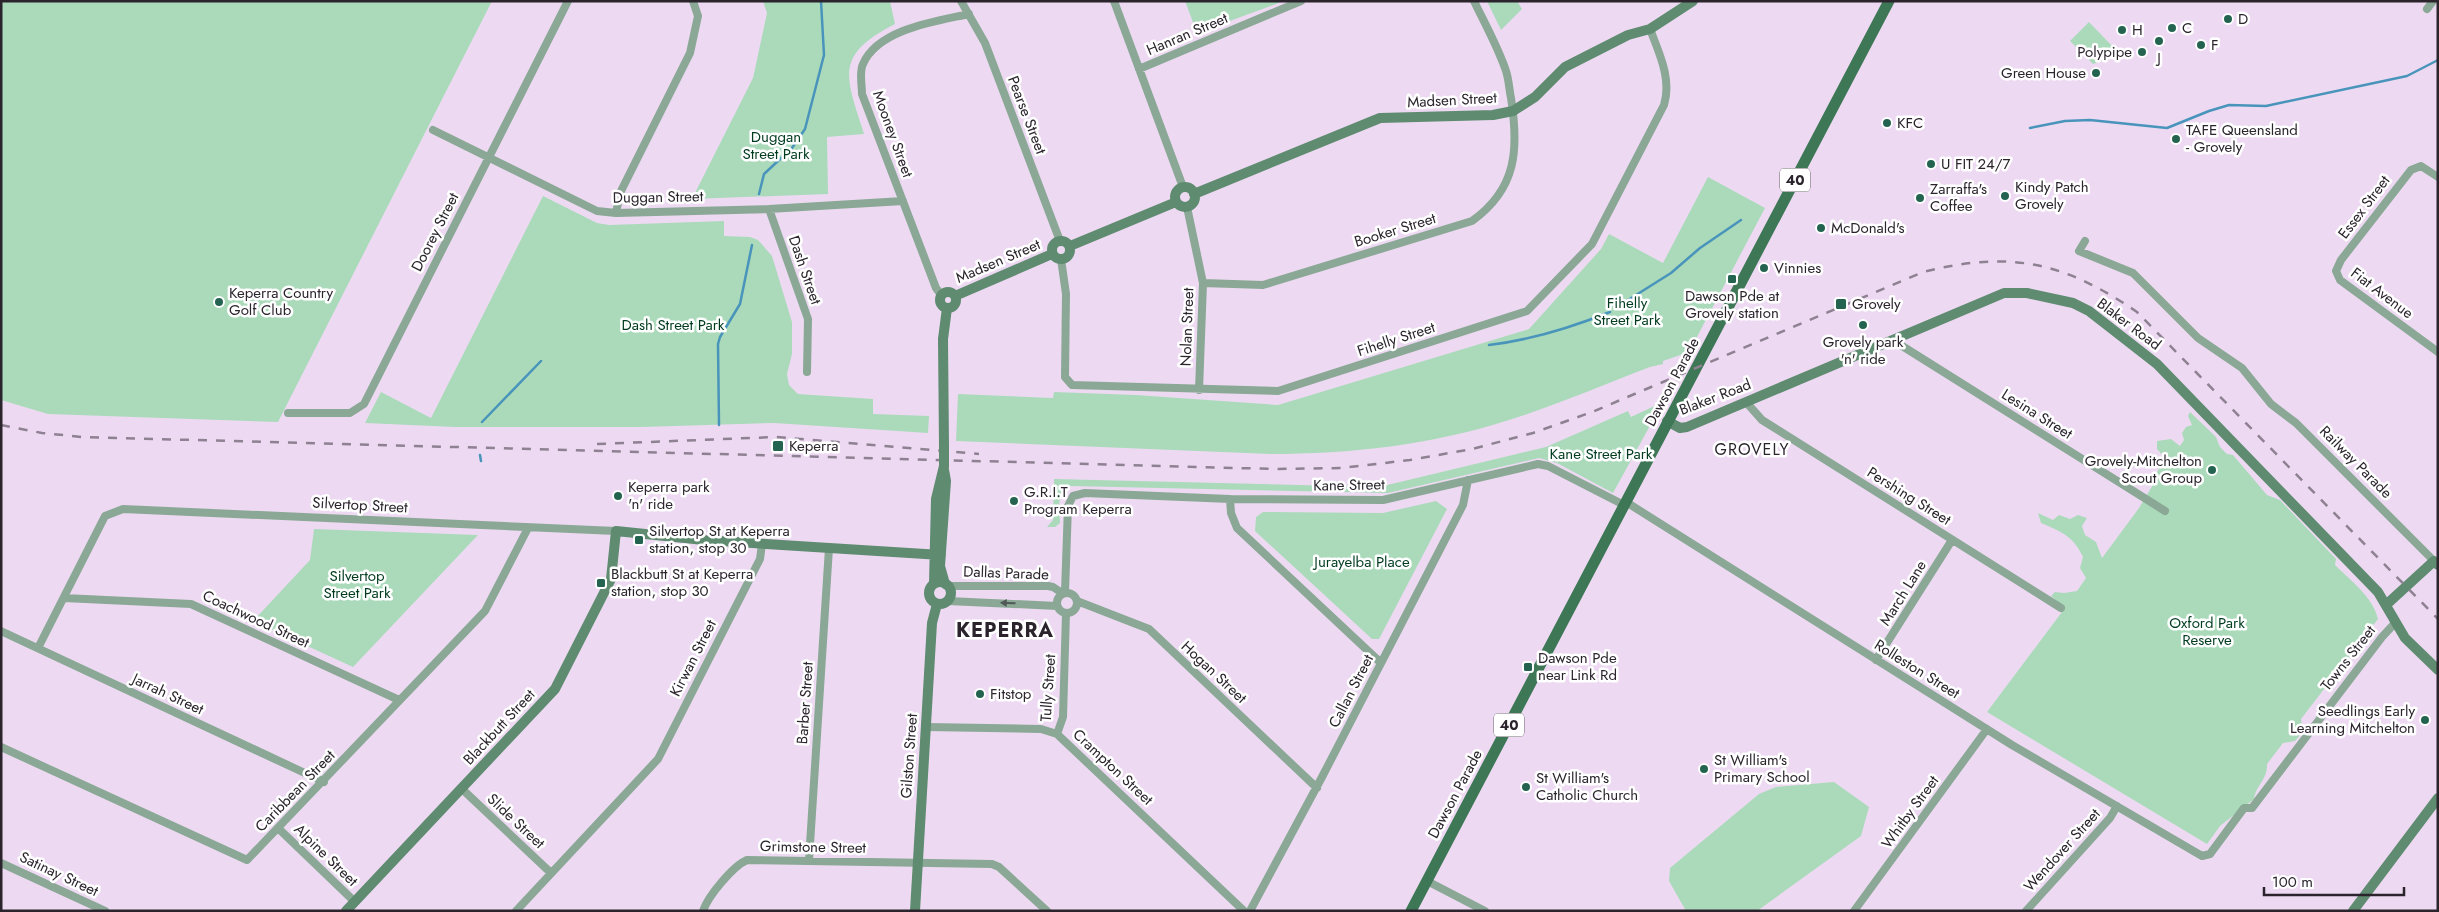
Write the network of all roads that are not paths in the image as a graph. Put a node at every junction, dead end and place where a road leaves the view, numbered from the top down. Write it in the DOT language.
graph roads {
  1 [pos="568,1"];
  2 [pos="693,1"];
  3 [pos="961,1"];
  4 [pos="1114,1"];
  5 [pos="1301,1"];
  6 [pos="1474,1"];
  7 [pos="1693,1"];
  8 [pos="1889,1"];
  9 [pos="2433,1"];
  10 [pos="2428,9"];
  11 [pos="968,14"];
  12 [pos="1650,29"];
  13 [pos="1139,69"];
  14 [pos="1513,111"];
  15 [pos="433,130"];
  16 [pos="488,157"];
  17 [pos="2438,177"];
  18 [pos="1184,187"];
  19 [pos="1194,194"];
  20 [pos="903,201"];
  21 [pos="1176,202"];
  22 [pos="1187,207"];
  23 [pos="769,209"];
  24 [pos="616,213"];
  25 [pos="1060,241"];
  26 [pos="2084,241"];
  27 [pos="1070,246"];
  28 [pos="1057,256"];
  29 [pos="2336,271"];
  30 [pos="1204,283"];
  31 [pos="942,296"];
  32 [pos="955,296"];
  33 [pos="947,308"];
  34 [pos="1896,339"];
  35 [pos="2438,352"];
  36 [pos="807,372"];
  37 [pos="1198,390"];
  38 [pos="1746,402"];
  39 [pos="288,413"];
  40 [pos="1667,421"];
  41 [pos="1468,480"];
  42 [pos="1230,499"];
  43 [pos="1625,503"];
  44 [pos="2165,511"];
  45 [pos="528,528"];
  46 [pos="616,531"];
  47 [pos="1952,540"];
  48 [pos="762,544"];
  49 [pos="829,548"];
  50 [pos="937,555"];
  51 [pos="2436,563"];
  52 [pos="934,584"];
  53 [pos="946,585"];
  54 [pos="1063,593"];
  55 [pos="64,598"];
  56 [pos="948,601"];
  57 [pos="1077,601"];
  58 [pos="937,604"];
  59 [pos="2387,604"];
  60 [pos="1057,606"];
  61 [pos="2061,608"];
  62 [pos="1066,613"];
  63 [pos="2395,623"];
  64 [pos="1,631"];
  65 [pos="38,648"];
  66 [pos="1876,660"];
  67 [pos="1381,663"];
  68 [pos="2438,670"];
  69 [pos="399,700"];
  70 [pos="926,726"];
  71 [pos="1988,729"];
  72 [pos="1057,734"];
  73 [pos="1,747"];
  74 [pos="324,782"];
  75 [pos="1317,788"];
  76 [pos="462,789"];
  77 [pos="2438,798"];
  78 [pos="2116,806"];
  79 [pos="278,829"];
  80 [pos="2197,855"];
  81 [pos="809,860"];
  82 [pos="1,862"];
  83 [pos="917,862"];
  84 [pos="551,873"];
  85 [pos="1427,881"];
  86 [pos="355,902"];
  87 [pos="104,911"];
  88 [pos="346,911"];
  89 [pos="516,911"];
  90 [pos="703,911"];
  91 [pos="915,911"];
  92 [pos="1047,911"];
  93 [pos="1244,911"];
  94 [pos="1250,911"];
  95 [pos="1411,911"];
  96 [pos="1485,911"];
  97 [pos="1854,911"];
  98 [pos="2026,911"];
  99 [pos="2353,911"];
  1 -- 16 [label="street, Doorey Street"];
  2 -- 24 [label="street"];
  3 -- 11 [label="street, Pearse Street"];
  4 -- 13 [label="street"];
  5 -- 13 [label="street, Hanran Street"];
  6 -- 14 [label="street"];
  7 -- 12 [label="street, Madsen Street"];
  8 -- 40 [label="main road, Dawson Parade / 40"];
  9 -- 10 [label="street"];
  11 -- 20 [label="street, Mooney Street"];
  11 -- 25 [label="street, Pearse Street"];
  12 -- 14 [label="street, Madsen Street"];
  12 -- 37 [label="street, Fihelly Street"];
  13 -- 18 [label="street"];
  14 -- 19 [label="street, Madsen Street"];
  14 -- 30 [label="street, Booker Street"];
  15 -- 16 [label="street, Duggan Street"];
  16 -- 24 [label="street, Duggan Street"];
  16 -- 39 [label="street, Doorey Street"];
  17 -- 29 [label="street, Essex Street"];
  18 -- 19 [label="street"];
  18 -- 21 [label="street"];
  19 -- 22 [label="street"];
  20 -- 23 [label="street, Duggan Street"];
  20 -- 31 [label="street, Mooney Street"];
  21 -- 22 [label="street"];
  21 -- 27 [label="street"];
  22 -- 30 [label="street, Nolan Street"];
  23 -- 24 [label="street, Duggan Street"];
  23 -- 36 [label="street, Dash Street"];
  25 -- 27 [label="street"];
  25 -- 28 [label="street"];
  26 -- 51 [label="street, Railway Parade"];
  27 -- 28 [label="street"];
  28 -- 32 [label="street, Madsen Street"];
  28 -- 37 [label="street, Fihelly Street"];
  29 -- 35 [label="street, Fiat Avenue"];
  30 -- 37 [label="street, Nolan Street"];
  31 -- 32 [label="street"];
  31 -- 33 [label="street"];
  32 -- 33 [label="street"];
  33 -- 50 [label="street, bridge"];
  34 -- 38 [label="street, Blaker Road"];
  34 -- 44 [label="street, Lesina Street"];
  34 -- 59 [label="street, Blaker Road"];
  38 -- 40 [label="street, Blaker Road"];
  38 -- 47 [label="street, Pershing Street"];
  40 -- 43 [label="main road, Dawson Parade / 40"];
  41 -- 42 [label="street, Kane Street"];
  41 -- 43 [label="street, Kane Street"];
  41 -- 67 [label="street, Callan Street"];
  42 -- 54 [label="street, Kane Street"];
  42 -- 67 [label="street"];
  43 -- 66 [label="street, Rolleston Street"];
  43 -- 85 [label="main road, Dawson Parade / 40"];
  45 -- 46 [label="street, Silvertop Street"];
  45 -- 55 [label="street, Silvertop Street"];
  45 -- 69 [label="street, Caribbean Street"];
  46 -- 48 [label="street, Silvertop Street"];
  46 -- 76 [label="street, Blackbutt Street"];
  47 -- 61 [label="street, Pershing Street"];
  47 -- 66 [label="street, March Lane"];
  48 -- 49 [label="street"];
  48 -- 84 [label="street, Kirwan Street"];
  49 -- 50 [label="street"];
  49 -- 81 [label="street, Barber Street"];
  50 -- 52 [label="street"];
  50 -- 53 [label="street"];
  51 -- 59 [label="street"];
  52 -- 53 [label="street"];
  52 -- 58 [label="street"];
  53 -- 54 [label="street, Dallas Parade"];
  53 -- 56 [label="street"];
  54 -- 57 [label="street"];
  54 -- 60 [label="street"];
  55 -- 65 [label="street, Silvertop Street"];
  55 -- 69 [label="street, Coachwood Street"];
  56 -- 58 [label="street"];
  60 -- 56 [label="street, Dallas Parade, one-way"];
  57 -- 62 [label="street"];
  57 -- 75 [label="street, Hogan Street"];
  58 -- 70 [label="street, Gilston Street"];
  59 -- 63 [label="street, Blaker Road"];
  60 -- 62 [label="street"];
  62 -- 72 [label="street, Tully Street"];
  63 -- 68 [label="street, Blaker Road"];
  63 -- 80 [label="street, Towns Street"];
  64 -- 65 [label="street, Jarrah Street"];
  65 -- 74 [label="street, Jarrah Street"];
  66 -- 71 [label="street, Rolleston Street"];
  67 -- 75 [label="street, Callan Street"];
  69 -- 74 [label="street, Caribbean Street"];
  70 -- 72 [label="street, Crampton Street"];
  70 -- 83 [label="street, Gilston Street"];
  71 -- 78 [label="street, Rolleston Street"];
  71 -- 97 [label="street, Whitby Street"];
  72 -- 93 [label="street, Crampton Street"];
  73 -- 79 [label="street, Caribbean Street"];
  74 -- 79 [label="street, Caribbean Street"];
  75 -- 94 [label="street, Callan Street"];
  76 -- 84 [label="street, Slide Street"];
  76 -- 86 [label="street, Blackbutt Street"];
  77 -- 99 [label="street"];
  78 -- 80 [label="street, Rolleston Street"];
  78 -- 98 [label="street, Wendover Street"];
  79 -- 86 [label="street, Alpine Street"];
  81 -- 83 [label="street, Grimstone Street"];
  81 -- 90 [label="street, Grimstone Street"];
  82 -- 87 [label="street, Satinay Street"];
  83 -- 91 [label="street, Gilston Street"];
  83 -- 92 [label="street, Grimstone Street"];
  84 -- 89 [label="street, Kirwan Street"];
  85 -- 95 [label="main road, Dawson Parade / 40"];
  85 -- 96 [label="street"];
  86 -- 88 [label="street, Blackbutt Street"];
}
